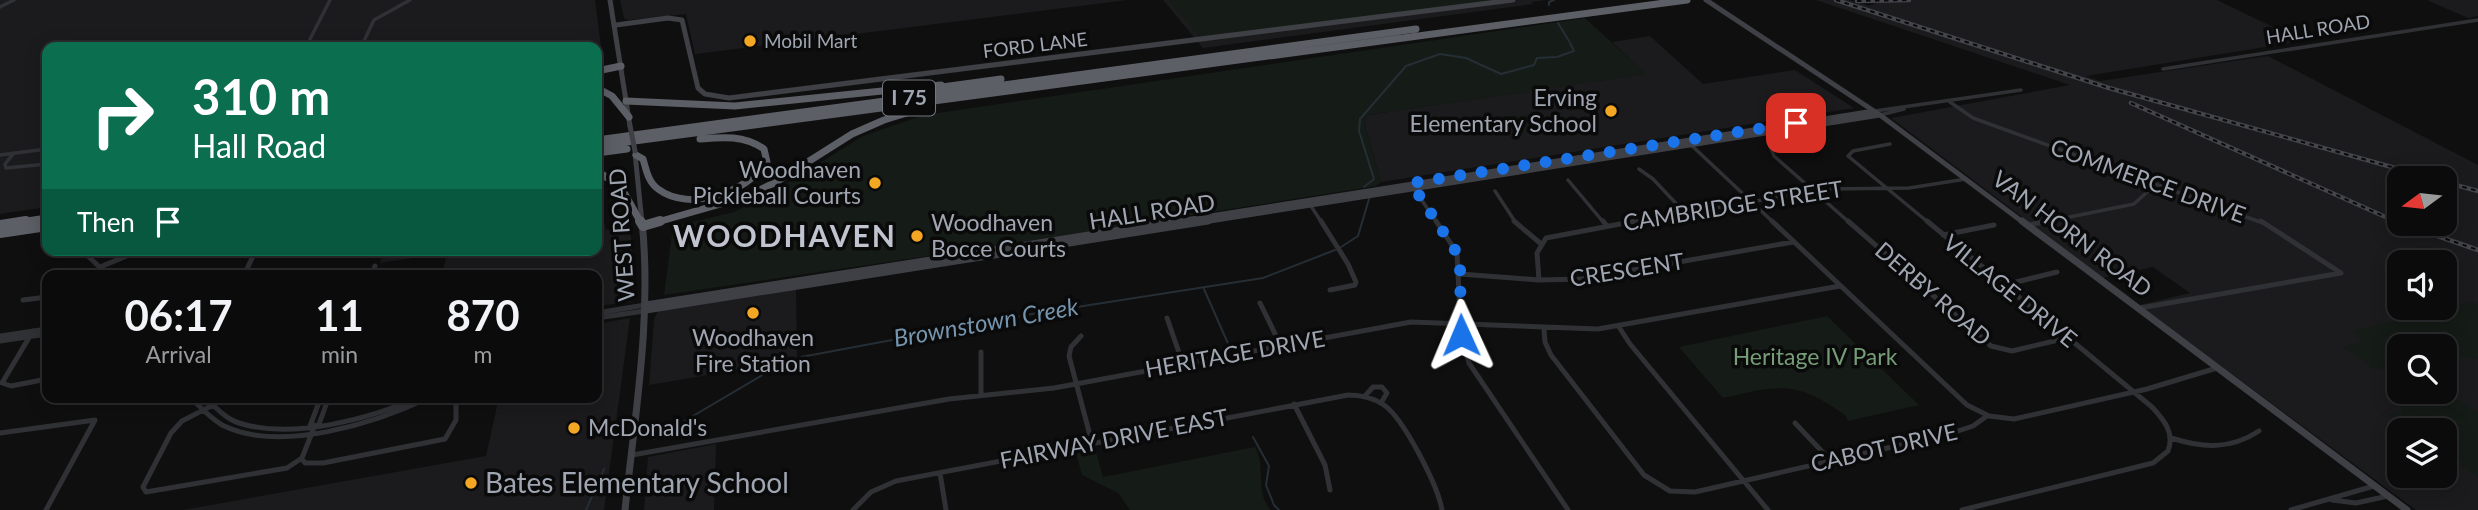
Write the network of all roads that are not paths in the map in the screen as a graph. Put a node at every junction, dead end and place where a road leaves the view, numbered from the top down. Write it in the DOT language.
graph roads {
  1 [pos="14,0"];
  2 [pos="330,0"];
  3 [pos="410,0"];
  4 [pos="610,0"];
  5 [pos="1513,0"];
  6 [pos="1640,0"];
  7 [pos="1687,0"];
  8 [pos="1706,0"];
  9 [pos="0,7"];
  10 [pos="2478,19"];
  11 [pos="616,24"];
  12 [pos="309,42"];
  13 [pos="363,42"];
  14 [pos="1222,55"];
  15 [pos="621,66"];
  16 [pos="2163,69"];
  17 [pos="602,70"];
  18 [pos="988,81"];
  19 [pos="1028,89"];
  20 [pos="602,90"];
  21 [pos="2021,90"];
  22 [pos="626,101"];
  23 [pos="1950,102"];
  24 [pos="1877,113"];
  25 [pos="629,117"];
  26 [pos="602,133"];
  27 [pos="602,139"];
  28 [pos="1688,143"];
  29 [pos="1769,144"];
  30 [pos="1890,144"];
  31 [pos="602,145"];
  32 [pos="42,150"];
  33 [pos="602,152"];
  34 [pos="14,153"];
  35 [pos="635,153"];
  36 [pos="0,155"];
  37 [pos="42,164"];
  38 [pos="1639,169"];
  39 [pos="602,174"];
  40 [pos="1966,179"];
  41 [pos="1568,180"];
  42 [pos="2156,184"];
  43 [pos="1412,186"];
  44 [pos="1885,188"];
  45 [pos="1495,191"];
  46 [pos="1813,191"];
  47 [pos="1308,202"];
  48 [pos="1750,202"];
  49 [pos="1685,212"];
  50 [pos="42,219"];
  51 [pos="0,225"];
  52 [pos="1994,225"];
  53 [pos="2028,225"];
  54 [pos="643,226"];
  55 [pos="1608,226"];
  56 [pos="42,229"];
  57 [pos="0,233"];
  58 [pos="1942,235"];
  59 [pos="1793,242"];
  60 [pos="1540,243"];
  61 [pos="89,256"];
  62 [pos="127,256"];
  63 [pos="376,266"];
  64 [pos="100,267"];
  65 [pos="103,270"];
  66 [pos="374,270"];
  67 [pos="2057,272"];
  68 [pos="1460,274"];
  69 [pos="1539,280"];
  70 [pos="2003,285"];
  71 [pos="1840,286"];
  72 [pos="1330,290"];
  73 [pos="42,298"];
  74 [pos="23,300"];
  75 [pos="1260,303"];
  76 [pos="646,307"];
  77 [pos="2139,309"];
  78 [pos="602,314"];
  79 [pos="1167,318"];
  80 [pos="1461,323"];
  81 [pos="1619,327"];
  82 [pos="1544,329"];
  83 [pos="42,332"];
  84 [pos="31,334"];
  85 [pos="1081,336"];
  86 [pos="0,338"];
  87 [pos="2068,338"];
  88 [pos="1281,346"];
  89 [pos="981,352"];
  90 [pos="1183,364"];
  91 [pos="2218,368"];
  92 [pos="42,380"];
  93 [pos="1075,384"];
  94 [pos="2133,392"];
  95 [pos="981,395"];
  96 [pos="1365,397"];
  97 [pos="196,403"];
  98 [pos="320,403"];
  99 [pos="326,403"];
  100 [pos="403,403"];
  101 [pos="416,403"];
  102 [pos="456,403"];
  103 [pos="1381,403"];
  104 [pos="1294,404"];
  105 [pos="213,405"];
  106 [pos="203,410"];
  107 [pos="1987,416"];
  108 [pos="1795,423"];
  109 [pos="314,427"];
  110 [pos="2259,431"];
  111 [pos="1,433"];
  112 [pos="2171,438"];
  113 [pos="1092,443"];
  114 [pos="631,455"];
  115 [pos="302,458"];
  116 [pos="1831,461"];
  117 [pos="940,472"];
  118 [pos="1744,481"];
  119 [pos="2375,485"];
  120 [pos="1330,490"];
  121 [pos="2388,496"];
  122 [pos="2331,500"];
  123 [pos="1986,504"];
  124 [pos="46,510"];
  125 [pos="625,510"];
  126 [pos="853,510"];
  127 [pos="946,510"];
  128 [pos="1443,510"];
  129 [pos="1568,510"];
  130 [pos="1768,510"];
  131 [pos="1962,510"];
  132 [pos="1992,510"];
  133 [pos="2291,510"];
  134 [pos="2407,510"];
  1 -- 9 [label="street"];
  2 -- 12 [label="street"];
  3 -- 13 [label="street"];
  4 -- 11 [label="street, WEST ROAD"];
  5 -- 11 [label="street, FORD LANE"];
  6 -- 14 [label="highway, I 75"];
  7 -- 19 [label="highway, I 75"];
  8 -- 24 [label="street, VAN HORN ROAD"];
  10 -- 16 [label="street, HALL ROAD"];
  11 -- 15 [label="street, WEST ROAD"];
  14 -- 18 [label="highway"];
  14 -- 27 [label="highway, I 75"];
  15 -- 17 [label="highway"];
  15 -- 22 [label="street, WEST ROAD"];
  18 -- 22 [label="highway"];
  18 -- 26 [label="highway"];
  19 -- 31 [label="highway, I 75"];
  19 -- 54 [label="highway"];
  20 -- 25 [label="highway"];
  21 -- 23 [label="street, HALL ROAD"];
  22 -- 25 [label="street, WEST ROAD"];
  23 -- 24 [label="street, HALL ROAD"];
  23 -- 42 [label="street, COMMERCE DRIVE"];
  24 -- 28 [label="street, HALL ROAD"];
  24 -- 40 [label="street, VAN HORN ROAD"];
  25 -- 35 [label="street, WEST ROAD, bridge"];
  28 -- 43 [label="street, HALL ROAD"];
  28 -- 48 [label="street"];
  29 -- 46 [label="street, DERBY ROAD"];
  30 -- 44 [label="street, VILLAGE DRIVE"];
  32 -- 34 [label="street"];
  33 -- 35 [label="highway"];
  34 -- 36 [label="street"];
  34 -- 37 [label="street"];
  35 -- 54 [label="street, WEST ROAD"];
  38 -- 49 [label="street"];
  39 -- 54 [label="highway"];
  40 -- 44 [label="street, CAMBRIDGE STREET"];
  40 -- 53 [label="street, VAN HORN ROAD"];
  41 -- 55 [label="street"];
  42 -- 53 [label="street"];
  42 -- 77 [label="street, COMMERCE DRIVE"];
  43 -- 47 [label="street, HALL ROAD"];
  43 -- 68 [label="street"];
  44 -- 46 [label="street, CAMBRIDGE STREET"];
  44 -- 58 [label="street, VILLAGE DRIVE"];
  45 -- 60 [label="street"];
  46 -- 48 [label="street, CAMBRIDGE STREET"];
  46 -- 87 [label="street, DERBY ROAD"];
  47 -- 72 [label="street"];
  47 -- 76 [label="street, HALL ROAD"];
  48 -- 49 [label="street, CAMBRIDGE STREET"];
  48 -- 59 [label="street"];
  49 -- 55 [label="street, CAMBRIDGE STREET"];
  50 -- 51 [label="highway"];
  52 -- 58 [label="street"];
  53 -- 77 [label="street, VAN HORN ROAD"];
  54 -- 76 [label="street, WEST ROAD"];
  55 -- 60 [label="street, CAMBRIDGE STREET"];
  56 -- 57 [label="highway"];
  58 -- 70 [label="street, VILLAGE DRIVE"];
  59 -- 69 [label="street, CRESCENT"];
  59 -- 71 [label="street"];
  60 -- 69 [label="street"];
  61 -- 64 [label="street"];
  62 -- 64 [label="street"];
  63 -- 66 [label="street"];
  64 -- 65 [label="street"];
  67 -- 70 [label="street"];
  68 -- 69 [label="street, CRESCENT"];
  68 -- 80 [label="street"];
  70 -- 87 [label="street, VILLAGE DRIVE"];
  71 -- 81 [label="street, HERITAGE DRIVE"];
  71 -- 107 [label="street"];
  73 -- 74 [label="street"];
  75 -- 88 [label="street"];
  76 -- 78 [label="street, HALL ROAD"];
  76 -- 114 [label="street, WEST ROAD"];
  77 -- 91 [label="street, VAN HORN ROAD"];
  79 -- 90 [label="street"];
  80 -- 82 [label="street, HERITAGE DRIVE"];
  80 -- 88 [label="street, HERITAGE DRIVE"];
  80 -- 129 [label="street"];
  81 -- 82 [label="street, HERITAGE DRIVE"];
  81 -- 118 [label="street"];
  82 -- 118 [label="street, CABOT DRIVE"];
  83 -- 84 [label="street"];
  84 -- 86 [label="street"];
  84 -- 92 [label="street"];
  85 -- 93 [label="street"];
  87 -- 94 [label="street, VILLAGE DRIVE"];
  88 -- 90 [label="street, HERITAGE DRIVE"];
  89 -- 95 [label="street"];
  90 -- 93 [label="street, HERITAGE DRIVE"];
  91 -- 94 [label="street, CABOT DRIVE"];
  91 -- 119 [label="street, VAN HORN ROAD"];
  93 -- 95 [label="street, HERITAGE DRIVE"];
  93 -- 113 [label="street"];
  94 -- 107 [label="street, CABOT DRIVE"];
  94 -- 112 [label="street, VILLAGE DRIVE"];
  95 -- 114 [label="street, HERITAGE DRIVE"];
  96 -- 103 [label="street, FAIRWAY DRIVE EAST"];
  96 -- 103 [label="street"];
  96 -- 104 [label="street, FAIRWAY DRIVE EAST"];
  97 -- 106 [label="street"];
  98 -- 109 [label="street"];
  99 -- 109 [label="street"];
  100 -- 109 [label="street"];
  101 -- 109 [label="street"];
  102 -- 115 [label="street"];
  103 -- 128 [label="street"];
  104 -- 113 [label="street, FAIRWAY DRIVE EAST"];
  104 -- 120 [label="street"];
  105 -- 106 [label="street"];
  105 -- 109 [label="street"];
  106 -- 109 [label="street"];
  106 -- 115 [label="street"];
  107 -- 116 [label="street, CABOT DRIVE"];
  108 -- 116 [label="street"];
  109 -- 115 [label="street"];
  110 -- 112 [label="street"];
  111 -- 124 [label="street"];
  112 -- 123 [label="street"];
  113 -- 117 [label="street, FAIRWAY DRIVE EAST"];
  114 -- 125 [label="street, WEST ROAD"];
  116 -- 118 [label="street, CABOT DRIVE"];
  117 -- 126 [label="street, FAIRWAY DRIVE EAST"];
  117 -- 127 [label="street"];
  118 -- 130 [label="street"];
  119 -- 121 [label="street, VAN HORN ROAD"];
  119 -- 122 [label="street"];
  121 -- 122 [label="street"];
  121 -- 134 [label="street, VAN HORN ROAD"];
  122 -- 133 [label="street"];
  123 -- 131 [label="street"];
  123 -- 132 [label="street"];
}
